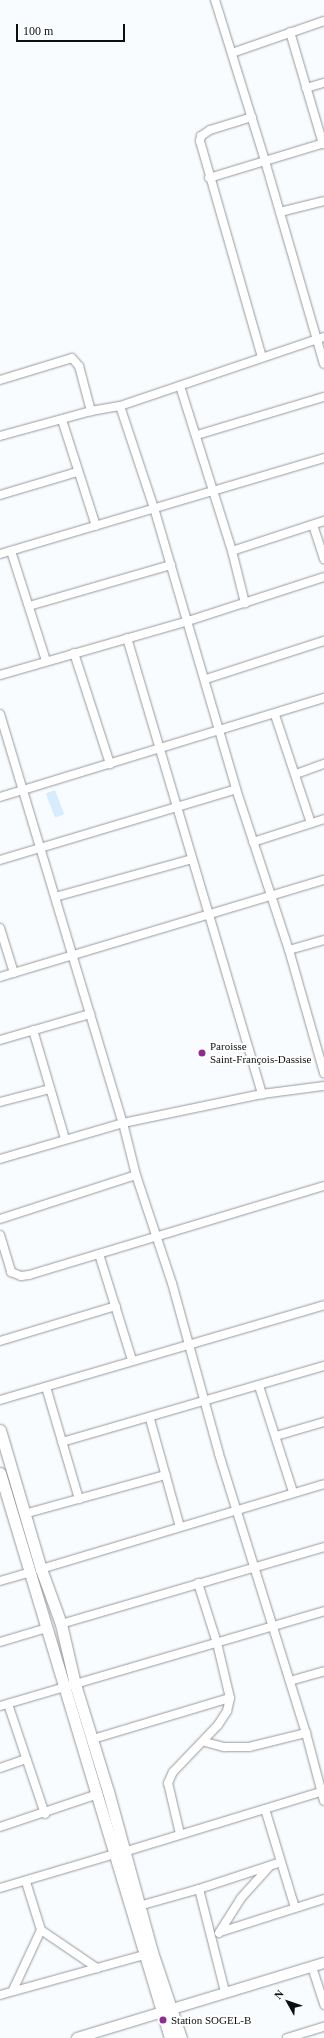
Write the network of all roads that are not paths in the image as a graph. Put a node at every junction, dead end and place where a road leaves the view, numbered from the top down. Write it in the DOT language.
graph roads {
  1 [pos="215,0"];
  2 [pos="324,21"];
  3 [pos="290,32"];
  4 [pos="232,53"];
  5 [pos="324,83"];
  6 [pos="306,88"];
  7 [pos="252,117"];
  8 [pos="324,144"];
  9 [pos="265,161"];
  10 [pos="209,178"];
  11 [pos="324,201"];
  12 [pos="280,212"];
  13 [pos="320,339"];
  14 [pos="262,357"];
  15 [pos="324,364"];
  16 [pos="0,380"];
  17 [pos="180,386"];
  18 [pos="324,397"];
  19 [pos="120,406"];
  20 [pos="91,411"];
  21 [pos="62,420"];
  22 [pos="197,435"];
  23 [pos="0,436"];
  24 [pos="324,458"];
  25 [pos="77,472"];
  26 [pos="213,493"];
  27 [pos="0,495"];
  28 [pos="154,508"];
  29 [pos="324,521"];
  30 [pos="313,524"];
  31 [pos="96,526"];
  32 [pos="11,550"];
  33 [pos="232,550"];
  34 [pos="0,554"];
  35 [pos="324,559"];
  36 [pos="171,565"];
  37 [pos="324,577"];
  38 [pos="245,602"];
  39 [pos="29,606"];
  40 [pos="188,621"];
  41 [pos="127,638"];
  42 [pos="324,641"];
  43 [pos="74,653"];
  44 [pos="46,661"];
  45 [pos="0,675"];
  46 [pos="206,679"];
  47 [pos="324,698"];
  48 [pos="0,714"];
  49 [pos="275,715"];
  50 [pos="221,731"];
  51 [pos="2,732"];
  52 [pos="158,749"];
  53 [pos="110,764"];
  54 [pos="324,764"];
  55 [pos="296,774"];
  56 [pos="236,789"];
  57 [pos="23,791"];
  58 [pos="0,798"];
  59 [pos="177,805"];
  60 [pos="324,819"];
  61 [pos="311,823"];
  62 [pos="253,842"];
  63 [pos="38,848"];
  64 [pos="192,859"];
  65 [pos="0,860"];
  66 [pos="324,880"];
  67 [pos="271,896"];
  68 [pos="55,897"];
  69 [pos="210,916"];
  70 [pos="0,928"];
  71 [pos="324,940"];
  72 [pos="289,950"];
  73 [pos="73,955"];
  74 [pos="14,973"];
  75 [pos="0,977"];
  76 [pos="90,1014"];
  77 [pos="33,1030"];
  78 [pos="0,1040"];
  79 [pos="324,1073"];
  80 [pos="324,1086"];
  81 [pos="50,1088"];
  82 [pos="262,1094"];
  83 [pos="0,1102"];
  84 [pos="123,1123"];
  85 [pos="65,1139"];
  86 [pos="0,1159"];
  87 [pos="136,1176"];
  88 [pos="324,1186"];
  89 [pos="0,1219"];
  90 [pos="0,1235"];
  91 [pos="157,1235"];
  92 [pos="100,1254"];
  93 [pos="324,1305"];
  94 [pos="116,1306"];
  95 [pos="0,1341"];
  96 [pos="188,1344"];
  97 [pos="132,1360"];
  98 [pos="324,1366"];
  99 [pos="259,1386"];
  100 [pos="46,1387"];
  101 [pos="0,1400"];
  102 [pos="204,1402"];
  103 [pos="150,1419"];
  104 [pos="324,1422"];
  105 [pos="0,1430"];
  106 [pos="276,1436"];
  107 [pos="62,1442"];
  108 [pos="0,1473"];
  109 [pos="166,1475"];
  110 [pos="324,1484"];
  111 [pos="293,1492"];
  112 [pos="79,1499"];
  113 [pos="236,1509"];
  114 [pos="24,1514"];
  115 [pos="180,1527"];
  116 [pos="324,1547"];
  117 [pos="254,1567"];
  118 [pos="36,1570"];
  119 [pos="0,1581"];
  120 [pos="198,1583"];
  121 [pos="324,1611"];
  122 [pos="60,1624"];
  123 [pos="272,1626"];
  124 [pos="47,1628"];
  125 [pos="0,1642"];
  126 [pos="217,1643"];
  127 [pos="324,1671"];
  128 [pos="290,1681"];
  129 [pos="70,1686"];
  130 [pos="230,1698"];
  131 [pos="4,1705"];
  132 [pos="306,1733"];
  133 [pos="93,1739"];
  134 [pos="205,1742"];
  135 [pos="26,1759"];
  136 [pos="0,1768"];
  137 [pos="323,1792"];
  138 [pos="98,1794"];
  139 [pos="324,1801"];
  140 [pos="265,1809"];
  141 [pos="45,1814"];
  142 [pos="0,1827"];
  143 [pos="180,1834"];
  144 [pos="120,1853"];
  145 [pos="281,1862"];
  146 [pos="269,1867"];
  147 [pos="26,1882"];
  148 [pos="0,1888"];
  149 [pos="199,1889"];
  150 [pos="324,1898"];
  151 [pos="139,1906"];
  152 [pos="295,1908"];
  153 [pos="41,1930"];
  154 [pos="220,1932"];
  155 [pos="212,1941"];
  156 [pos="144,1955"];
  157 [pos="324,1963"];
  158 [pos="312,1967"];
  159 [pos="97,1968"];
  160 [pos="13,1990"];
  161 [pos="225,1992"];
  162 [pos="0,1995"];
  163 [pos="324,2005"];
  164 [pos="168,2012"];
  165 [pos="324,2027"];
  166 [pos="105,2034"];
  167 [pos="78,2038"];
  168 [pos="170,2038"];
  169 [pos="181,2038"];
  170 [pos="287,2038"];
  1 -- 4 [label="street"];
  2 -- 3 [label="street"];
  3 -- 4 [label="street"];
  3 -- 6 [label="street"];
  4 -- 7 [label="street"];
  5 -- 6 [label="street"];
  6 -- 8 [label="street"];
  7 -- 9 [label="street"];
  7 -- 10 [label="street"];
  8 -- 9 [label="street"];
  9 -- 10 [label="street"];
  9 -- 12 [label="street"];
  10 -- 14 [label="street"];
  11 -- 12 [label="street"];
  12 -- 13 [label="street"];
  13 -- 14 [label="street"];
  13 -- 15 [label="street"];
  14 -- 17 [label="street"];
  16 -- 20 [label="street"];
  17 -- 19 [label="street"];
  17 -- 22 [label="street"];
  18 -- 22 [label="street"];
  19 -- 20 [label="street"];
  19 -- 28 [label="street"];
  20 -- 21 [label="street"];
  21 -- 23 [label="street"];
  21 -- 25 [label="street"];
  22 -- 26 [label="street"];
  24 -- 26 [label="street"];
  25 -- 27 [label="street"];
  25 -- 31 [label="street"];
  26 -- 28 [label="street"];
  26 -- 33 [label="street"];
  28 -- 31 [label="street"];
  28 -- 36 [label="street"];
  29 -- 30 [label="street"];
  30 -- 33 [label="street"];
  30 -- 35 [label="street"];
  31 -- 32 [label="street"];
  32 -- 34 [label="street"];
  32 -- 39 [label="street"];
  33 -- 38 [label="street"];
  36 -- 39 [label="street"];
  36 -- 40 [label="street"];
  37 -- 38 [label="street"];
  38 -- 40 [label="street"];
  39 -- 44 [label="street"];
  40 -- 41 [label="street"];
  40 -- 46 [label="street"];
  41 -- 43 [label="street"];
  41 -- 52 [label="street"];
  42 -- 46 [label="street"];
  43 -- 44 [label="street"];
  43 -- 53 [label="street"];
  44 -- 45 [label="street"];
  46 -- 50 [label="street"];
  47 -- 49 [label="street"];
  48 -- 51 [label="street"];
  49 -- 50 [label="street"];
  49 -- 55 [label="street"];
  50 -- 52 [label="street"];
  50 -- 56 [label="street"];
  51 -- 57 [label="street"];
  52 -- 53 [label="street"];
  52 -- 59 [label="street"];
  53 -- 57 [label="street"];
  54 -- 55 [label="street"];
  55 -- 61 [label="street"];
  56 -- 59 [label="street"];
  56 -- 62 [label="street"];
  57 -- 58 [label="street"];
  57 -- 63 [label="street"];
  59 -- 63 [label="street"];
  59 -- 64 [label="street"];
  60 -- 61 [label="street"];
  61 -- 62 [label="street"];
  62 -- 67 [label="street"];
  63 -- 65 [label="street"];
  63 -- 68 [label="street"];
  64 -- 68 [label="street"];
  64 -- 69 [label="street"];
  66 -- 67 [label="street"];
  67 -- 69 [label="street"];
  67 -- 72 [label="street"];
  68 -- 73 [label="street"];
  69 -- 73 [label="street"];
  69 -- 82 [label="street"];
  70 -- 74 [label="street"];
  71 -- 72 [label="street"];
  72 -- 79 [label="street"];
  73 -- 74 [label="street"];
  73 -- 76 [label="street"];
  74 -- 75 [label="street"];
  76 -- 77 [label="street"];
  76 -- 84 [label="street"];
  77 -- 78 [label="street"];
  77 -- 81 [label="street"];
  80 -- 82 [label="street"];
  81 -- 83 [label="street"];
  81 -- 85 [label="street"];
  82 -- 84 [label="street"];
  84 -- 85 [label="street"];
  84 -- 87 [label="street"];
  85 -- 86 [label="street"];
  87 -- 89 [label="street"];
  87 -- 91 [label="street"];
  88 -- 91 [label="street"];
  90 -- 92 [label="street"];
  91 -- 92 [label="street"];
  91 -- 96 [label="street"];
  92 -- 94 [label="street"];
  93 -- 96 [label="street"];
  94 -- 95 [label="street"];
  94 -- 97 [label="street"];
  96 -- 97 [label="street"];
  96 -- 102 [label="street"];
  97 -- 100 [label="street"];
  98 -- 99 [label="street"];
  99 -- 102 [label="street"];
  99 -- 106 [label="street"];
  100 -- 101 [label="street"];
  100 -- 107 [label="street"];
  102 -- 103 [label="street"];
  102 -- 113 [label="street"];
  103 -- 107 [label="street"];
  103 -- 109 [label="street"];
  104 -- 106 [label="street"];
  105 -- 114 [label="main road"];
  106 -- 111 [label="street"];
  107 -- 112 [label="street"];
  108 -- 118 [label="main road"];
  109 -- 112 [label="street"];
  109 -- 115 [label="street"];
  110 -- 111 [label="street"];
  111 -- 113 [label="street"];
  112 -- 114 [label="street"];
  113 -- 115 [label="street"];
  113 -- 117 [label="street"];
  114 -- 118 [label="main road"];
  115 -- 118 [label="street"];
  116 -- 117 [label="street"];
  117 -- 120 [label="street"];
  117 -- 123 [label="street"];
  118 -- 119 [label="street"];
  118 -- 122 [label="main road"];
  118 -- 124 [label="main road"];
  120 -- 122 [label="street"];
  120 -- 126 [label="street"];
  121 -- 123 [label="street"];
  122 -- 129 [label="main road"];
  123 -- 126 [label="street"];
  123 -- 128 [label="street"];
  124 -- 125 [label="street"];
  124 -- 129 [label="main road"];
  126 -- 129 [label="street"];
  126 -- 130 [label="street"];
  127 -- 128 [label="street"];
  128 -- 132 [label="street"];
  129 -- 131 [label="street"];
  129 -- 133 [label="main road"];
  129 -- 138 [label="main road"];
  130 -- 133 [label="street"];
  130 -- 134 [label="street"];
  131 -- 135 [label="street"];
  132 -- 134 [label="street"];
  132 -- 137 [label="street"];
  133 -- 144 [label="main road"];
  134 -- 143 [label="street"];
  135 -- 136 [label="street"];
  135 -- 141 [label="street"];
  137 -- 139 [label="street"];
  137 -- 140 [label="street"];
  138 -- 141 [label="street"];
  138 -- 144 [label="main road"];
  140 -- 143 [label="street"];
  140 -- 145 [label="street"];
  141 -- 142 [label="street"];
  143 -- 144 [label="street"];
  144 -- 147 [label="street"];
  144 -- 151 [label="main road"];
  144 -- 156 [label="main road"];
  145 -- 146 [label="street"];
  145 -- 152 [label="street"];
  146 -- 149 [label="street"];
  146 -- 154 [label="street"];
  147 -- 148 [label="street"];
  147 -- 153 [label="street"];
  149 -- 151 [label="street"];
  149 -- 155 [label="street"];
  150 -- 152 [label="street"];
  151 -- 164 [label="main road"];
  152 -- 154 [label="street"];
  153 -- 159 [label="street"];
  153 -- 160 [label="street"];
  154 -- 155 [label="street"];
  155 -- 161 [label="street"];
  156 -- 159 [label="street"];
  156 -- 164 [label="main road"];
  157 -- 158 [label="street"];
  158 -- 161 [label="street"];
  158 -- 163 [label="street"];
  159 -- 160 [label="street"];
  160 -- 162 [label="street"];
  161 -- 164 [label="street"];
  164 -- 166 [label="street"];
  164 -- 168 [label="main road"];
  164 -- 169 [label="main road"];
  165 -- 170 [label="street"];
  166 -- 167 [label="street"];
}
